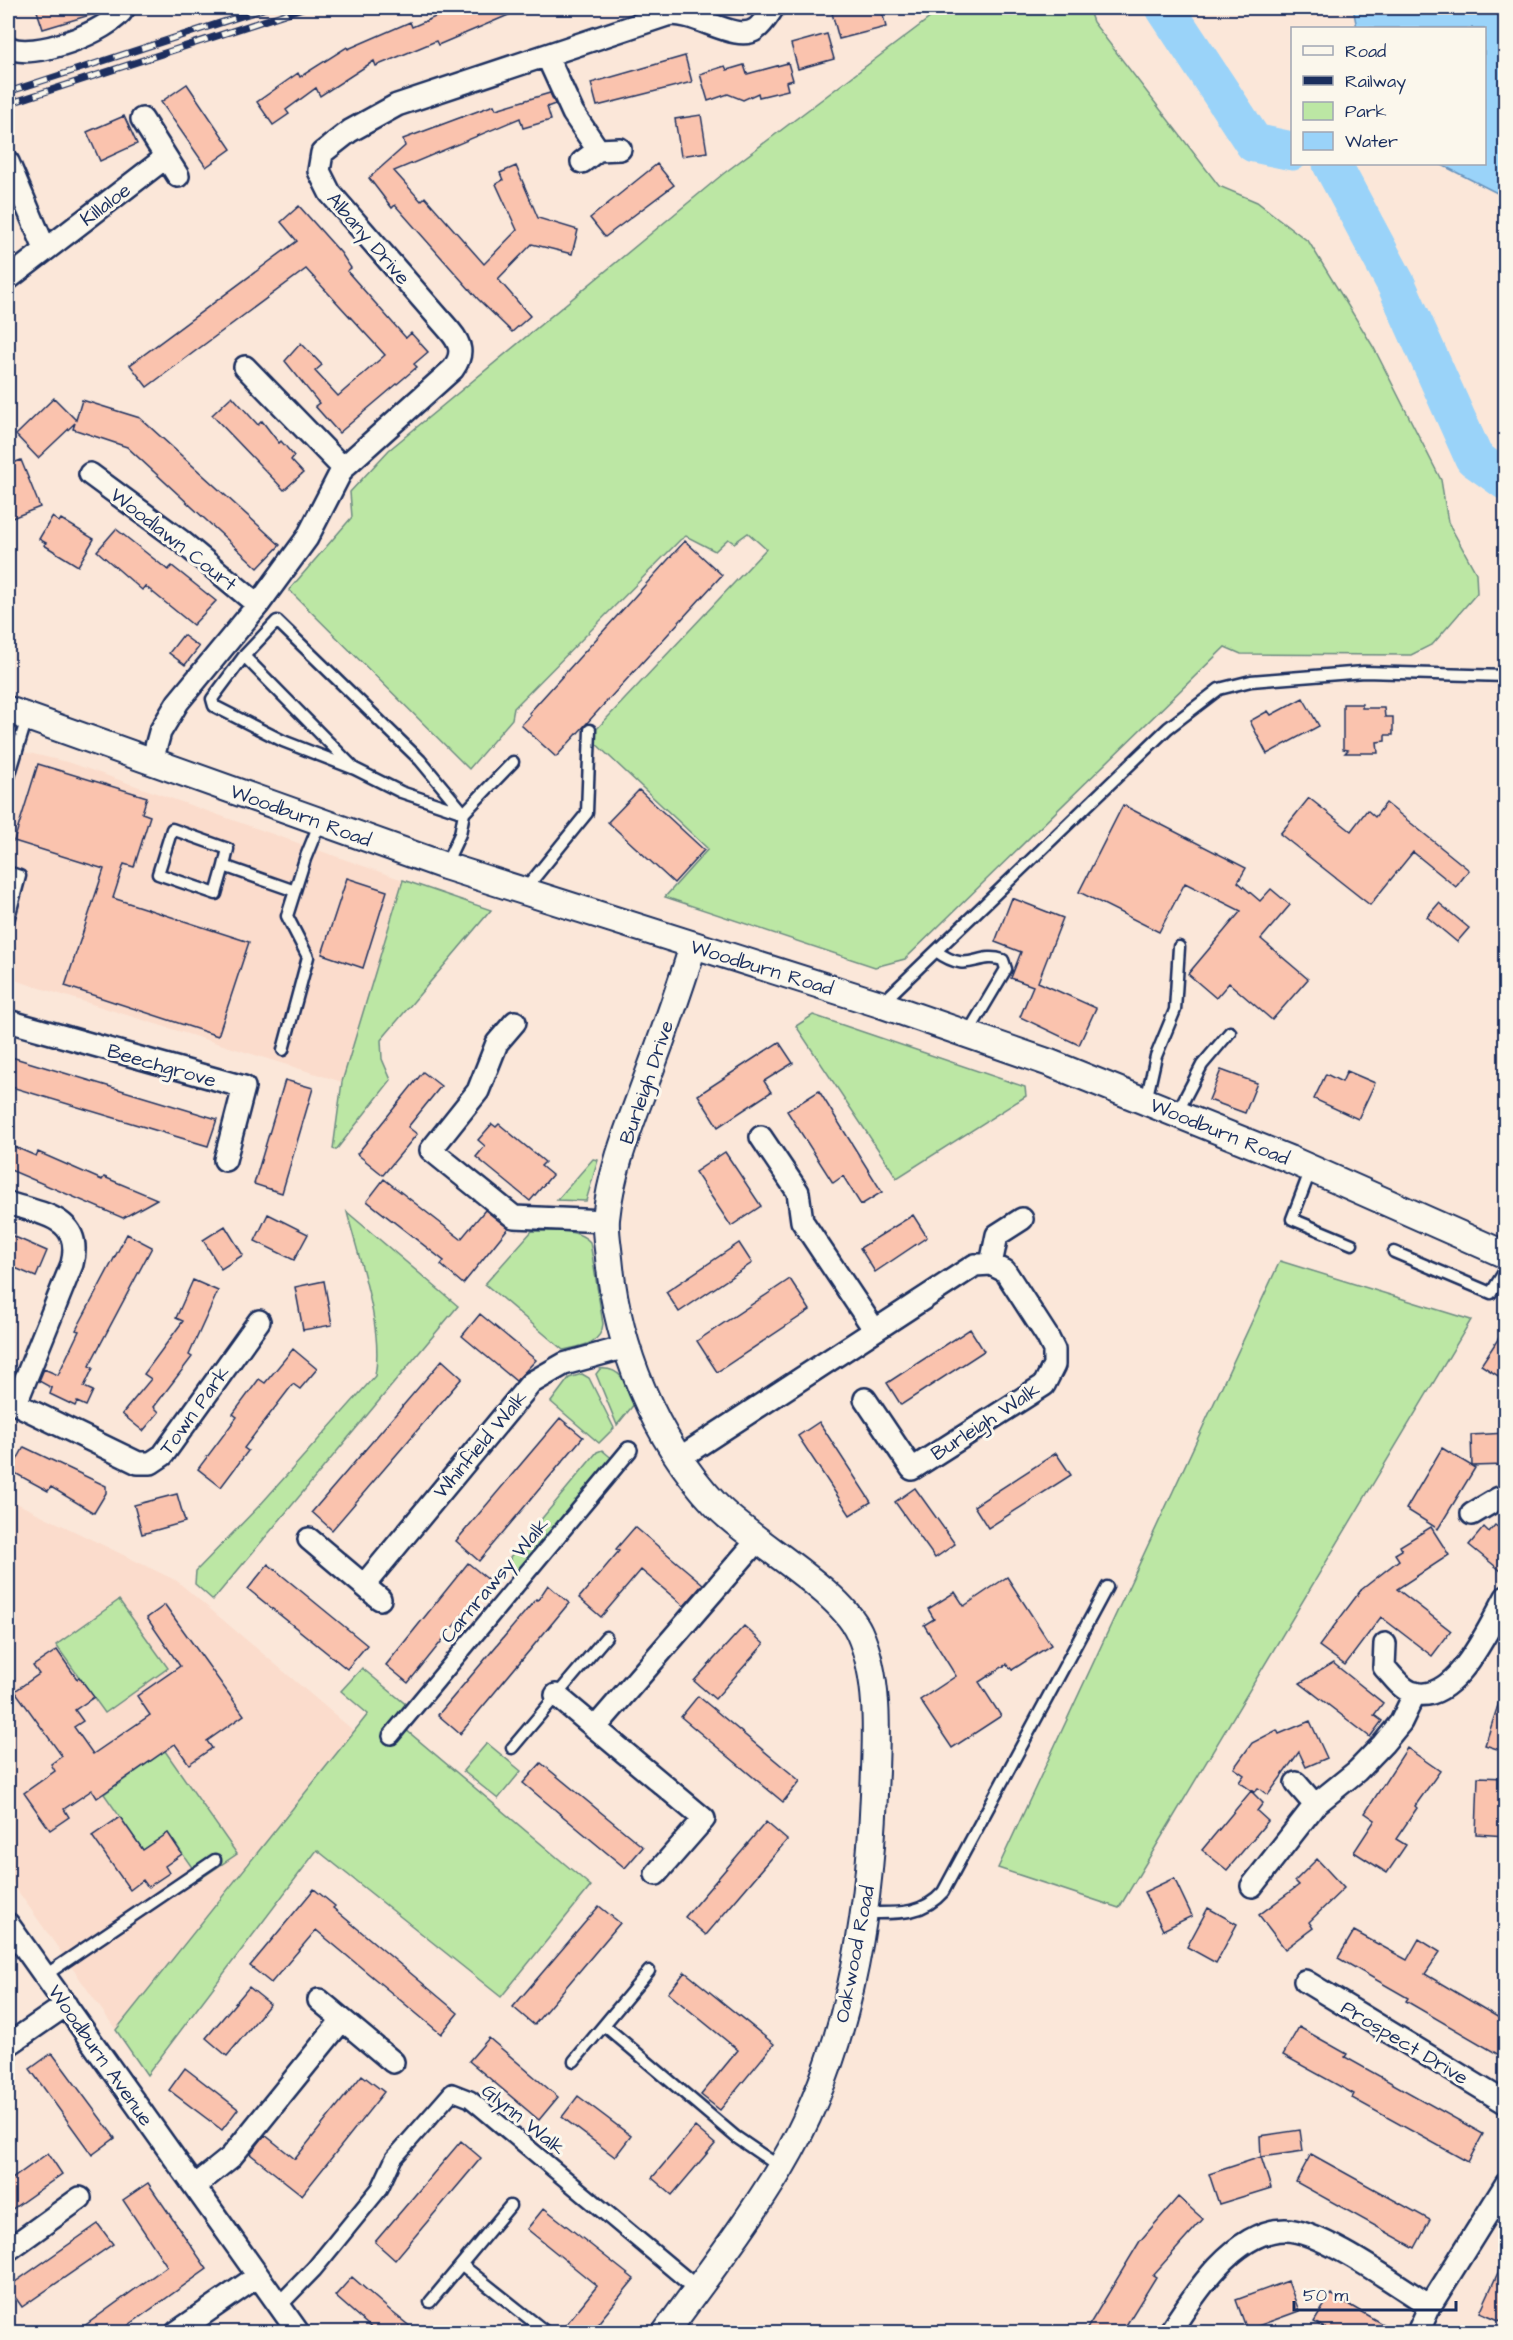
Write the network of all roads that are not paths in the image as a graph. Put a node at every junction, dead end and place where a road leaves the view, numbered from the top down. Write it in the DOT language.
graph roads {
  1 [pos="124,8"];
  2 [pos="773,8"];
  3 [pos="8,47"];
  4 [pos="547,56"];
  5 [pos="142,119"];
  6 [pos="620,149"];
  7 [pos="165,158"];
  8 [pos="8,162"];
  9 [pos="178,176"];
  10 [pos="45,249"];
  11 [pos="8,279"];
  12 [pos="245,366"];
  13 [pos="343,468"];
  14 [pos="90,474"];
  15 [pos="258,606"];
  16 [pos="244,656"];
  17 [pos="1506,676"];
  18 [pos="18,714"];
  19 [pos="590,730"];
  20 [pos="152,761"];
  21 [pos="513,762"];
  22 [pos="355,769"];
  23 [pos="8,780"];
  24 [pos="464,813"];
  25 [pos="320,822"];
  26 [pos="224,866"];
  27 [pos="445,866"];
  28 [pos="8,872"];
  29 [pos="295,891"];
  30 [pos="523,892"];
  31 [pos="8,921"];
  32 [pos="693,946"];
  33 [pos="1179,947"];
  34 [pos="936,951"];
  35 [pos="880,1004"];
  36 [pos="8,1021"];
  37 [pos="515,1022"];
  38 [pos="1230,1032"];
  39 [pos="968,1034"];
  40 [pos="283,1050"];
  41 [pos="1146,1101"];
  42 [pos="1177,1114"];
  43 [pos="761,1137"];
  44 [pos="225,1160"];
  45 [pos="1312,1169"];
  46 [pos="8,1203"];
  47 [pos="1022,1219"];
  48 [pos="606,1221"];
  49 [pos="1352,1244"];
  50 [pos="1394,1252"];
  51 [pos="1506,1255"];
  52 [pos="991,1264"];
  53 [pos="1506,1269"];
  54 [pos="259,1321"];
  55 [pos="874,1329"];
  56 [pos="626,1347"];
  57 [pos="865,1399"];
  58 [pos="12,1402"];
  59 [pos="629,1450"];
  60 [pos="678,1459"];
  61 [pos="1506,1501"];
  62 [pos="1472,1514"];
  63 [pos="309,1539"];
  64 [pos="756,1542"];
  65 [pos="364,1585"];
  66 [pos="1107,1587"];
  67 [pos="1506,1597"];
  68 [pos="381,1599"];
  69 [pos="606,1637"];
  70 [pos="1385,1644"];
  71 [pos="1415,1693"];
  72 [pos="556,1695"];
  73 [pos="595,1728"];
  74 [pos="391,1736"];
  75 [pos="512,1748"];
  76 [pos="1296,1784"];
  77 [pos="1315,1805"];
  78 [pos="215,1860"];
  79 [pos="656,1874"];
  80 [pos="1251,1886"];
  81 [pos="866,1913"];
  82 [pos="8,1924"];
  83 [pos="649,1971"];
  84 [pos="44,1976"];
  85 [pos="1305,1981"];
  86 [pos="319,2000"];
  87 [pos="66,2005"];
  88 [pos="342,2020"];
  89 [pos="605,2026"];
  90 [pos="8,2045"];
  91 [pos="393,2061"];
  92 [pos="574,2061"];
  93 [pos="1506,2103"];
  94 [pos="781,2167"];
  95 [pos="195,2186"];
  96 [pos="1502,2197"];
  97 [pos="80,2198"];
  98 [pos="510,2206"];
  99 [pos="8,2250"];
  100 [pos="462,2265"];
  101 [pos="258,2276"];
  102 [pos="697,2289"];
  103 [pos="430,2302"];
  104 [pos="279,2306"];
  105 [pos="1430,2306"];
  106 [pos="177,2332"];
  107 [pos="297,2332"];
  108 [pos="546,2332"];
  109 [pos="666,2332"];
  110 [pos="1170,2332"];
  111 [pos="1418,2332"];
  1 -- 3 [label="street"];
  2 -- 4 [label="street, Albany Drive"];
  4 -- 6 [label="street"];
  4 -- 13 [label="street, Albany Drive"];
  5 -- 7 [label="street"];
  7 -- 9 [label="street"];
  7 -- 10 [label="street, Killaloe"];
  8 -- 10 [label="street"];
  10 -- 11 [label="street, Killaloe"];
  12 -- 13 [label="street"];
  13 -- 15 [label="street, Albany Drive"];
  14 -- 15 [label="street, Woodlawn Court"];
  15 -- 20 [label="street, Albany Drive"];
  16 -- 22 [label="lane"];
  16 -- 22 [label="lane"];
  16 -- 24 [label="lane"];
  17 -- 34 [label="lane"];
  18 -- 20 [label="street, Woodburn Road"];
  18 -- 23 [label="lane"];
  19 -- 30 [label="lane"];
  20 -- 25 [label="street, Woodburn Road"];
  21 -- 24 [label="lane"];
  22 -- 24 [label="lane"];
  24 -- 27 [label="lane"];
  25 -- 27 [label="street, Woodburn Road"];
  25 -- 29 [label="lane"];
  26 -- 26 [label="lane"];
  26 -- 29 [label="lane"];
  27 -- 30 [label="street, Woodburn Road"];
  28 -- 31 [label="lane"];
  29 -- 40 [label="lane"];
  30 -- 32 [label="street, Woodburn Road"];
  32 -- 35 [label="street, Woodburn Road"];
  32 -- 48 [label="street, Burleigh Drive"];
  33 -- 41 [label="lane"];
  34 -- 35 [label="lane"];
  34 -- 39 [label="lane"];
  35 -- 39 [label="street, Woodburn Road"];
  36 -- 44 [label="street, Beechgrove"];
  37 -- 48 [label="street"];
  38 -- 42 [label="lane"];
  39 -- 41 [label="street, Woodburn Road"];
  41 -- 42 [label="street, Woodburn Road"];
  42 -- 45 [label="street, Woodburn Road"];
  43 -- 55 [label="street"];
  45 -- 49 [label="lane"];
  45 -- 51 [label="street, Woodburn Road"];
  46 -- 58 [label="street, Town Park"];
  47 -- 52 [label="street"];
  48 -- 56 [label="street, Burleigh Drive"];
  50 -- 53 [label="lane"];
  52 -- 55 [label="street"];
  52 -- 57 [label="street, Burleigh Walk"];
  54 -- 58 [label="street, Town Park"];
  55 -- 60 [label="street"];
  56 -- 60 [label="street, Burleigh Drive"];
  56 -- 65 [label="street, Whinfield Walk"];
  59 -- 74 [label="street, Carnrawsy Walk"];
  60 -- 64 [label="street, Burleigh Drive"];
  61 -- 62 [label="street"];
  63 -- 65 [label="street"];
  64 -- 73 [label="street"];
  64 -- 81 [label="street, Oakwood Road"];
  65 -- 68 [label="street"];
  66 -- 81 [label="lane"];
  67 -- 71 [label="street"];
  69 -- 72 [label="lane"];
  70 -- 71 [label="street"];
  71 -- 77 [label="street"];
  72 -- 73 [label="street"];
  72 -- 75 [label="lane"];
  73 -- 79 [label="street"];
  76 -- 77 [label="street"];
  77 -- 80 [label="street"];
  78 -- 84 [label="lane"];
  81 -- 94 [label="street, Oakwood Road"];
  82 -- 84 [label="street, Woodburn Avenue"];
  83 -- 89 [label="lane"];
  84 -- 87 [label="street, Woodburn Avenue"];
  85 -- 93 [label="street, Prospect Drive"];
  86 -- 88 [label="street"];
  87 -- 90 [label="street"];
  87 -- 95 [label="street, Woodburn Avenue"];
  88 -- 91 [label="street"];
  88 -- 95 [label="street"];
  89 -- 92 [label="lane"];
  89 -- 94 [label="lane"];
  94 -- 102 [label="street, Oakwood Road"];
  95 -- 101 [label="street, Woodburn Avenue"];
  96 -- 105 [label="street"];
  97 -- 99 [label="street"];
  98 -- 100 [label="lane"];
  100 -- 103 [label="lane"];
  100 -- 108 [label="lane"];
  101 -- 104 [label="street, Woodburn Avenue"];
  101 -- 106 [label="street"];
  102 -- 104 [label="street, Glynn Walk"];
  102 -- 109 [label="street, Oakwood Road"];
  104 -- 107 [label="street, Woodburn Avenue"];
  105 -- 110 [label="street"];
  105 -- 111 [label="street"];
}
